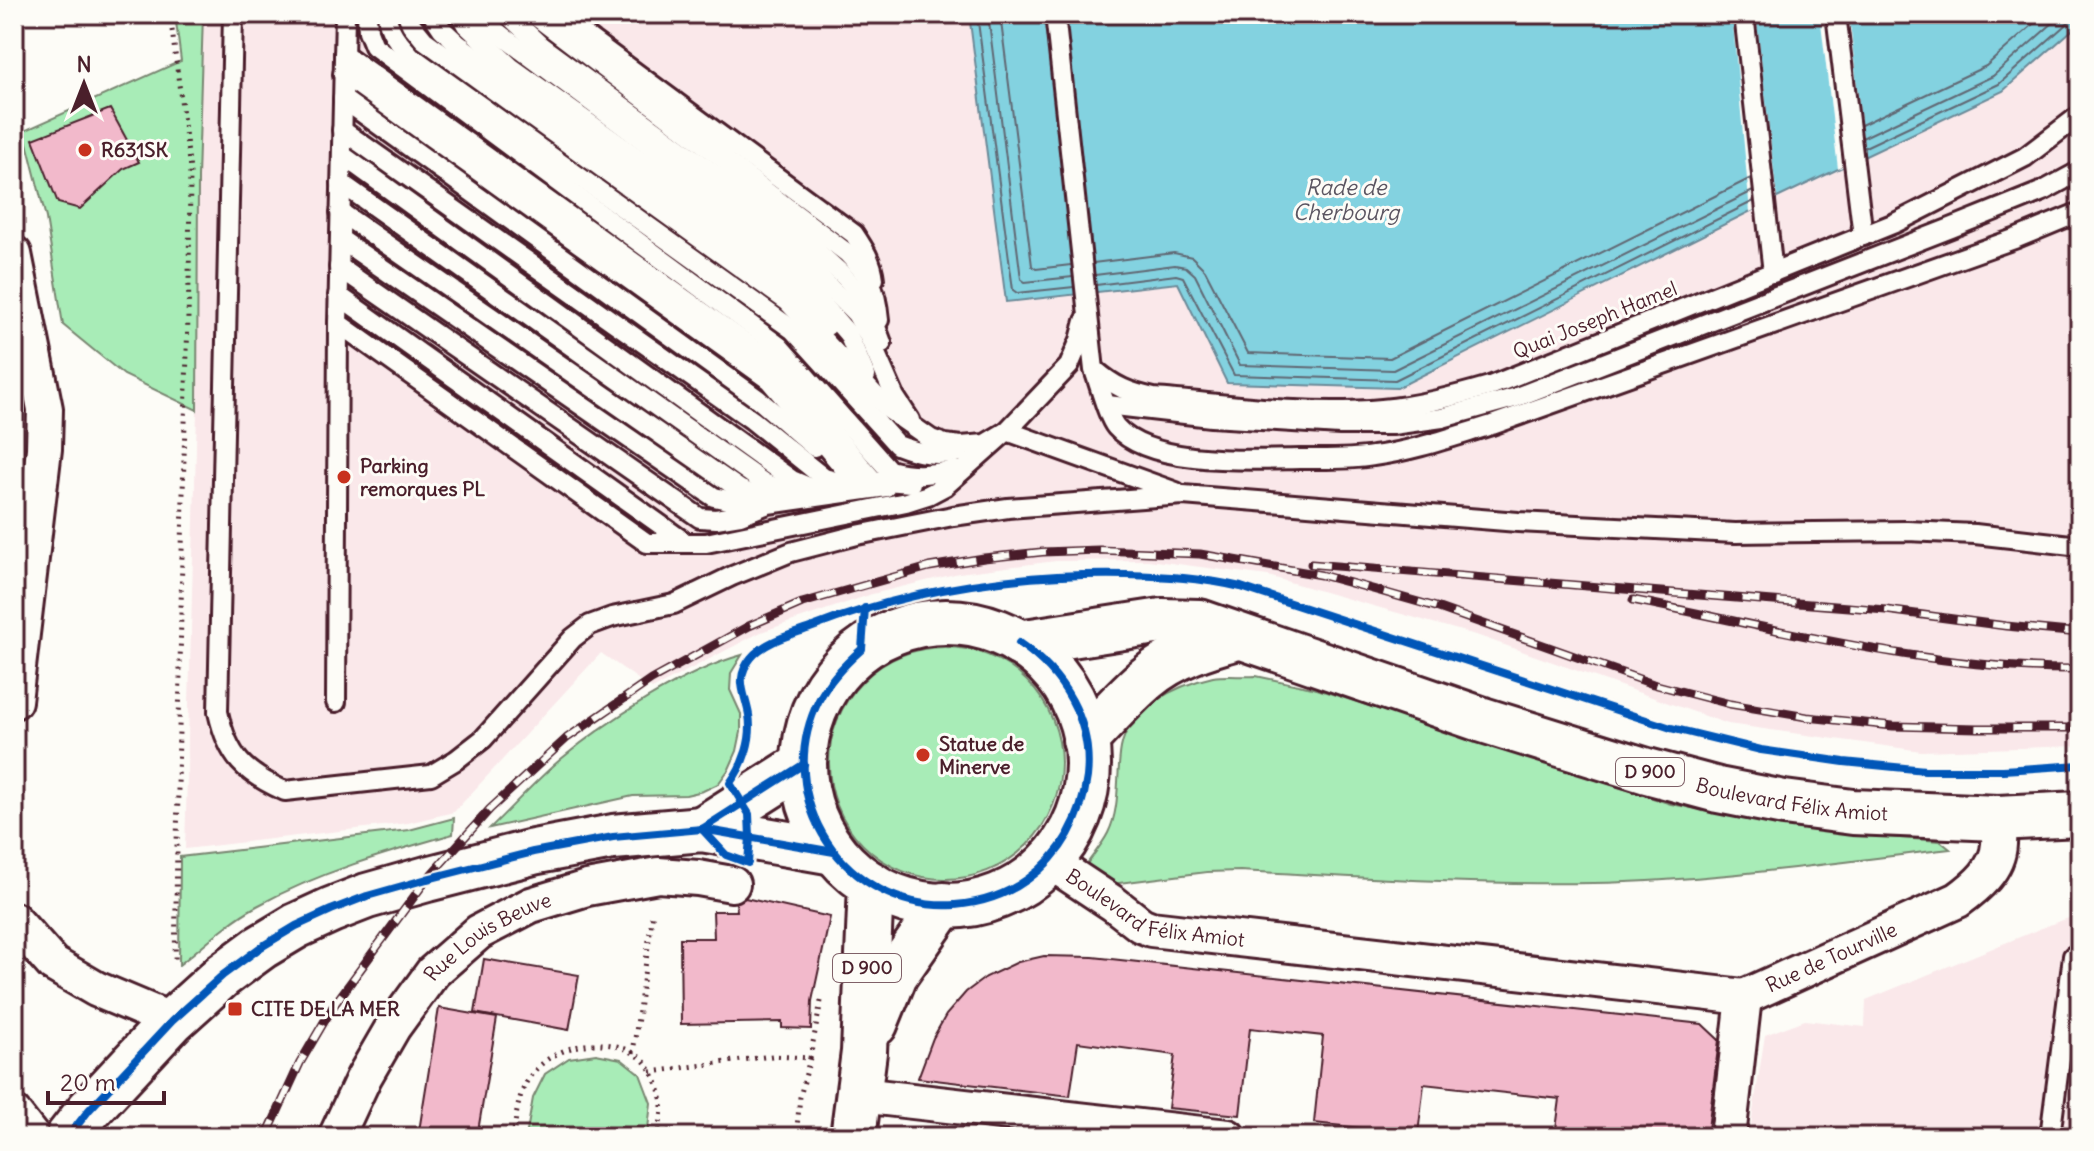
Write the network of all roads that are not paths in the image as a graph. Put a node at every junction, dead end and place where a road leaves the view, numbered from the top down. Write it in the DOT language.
graph roads {
  1 [pos="233,14"];
  2 [pos="345,14"];
  3 [pos="367,14"];
  4 [pos="387,14"];
  5 [pos="407,14"];
  6 [pos="432,14"];
  7 [pos="460,14"];
  8 [pos="481,14"];
  9 [pos="507,14"];
  10 [pos="533,14"];
  11 [pos="560,14"];
  12 [pos="1055,14"];
  13 [pos="1744,14"];
  14 [pos="1836,14"];
  15 [pos="344,54"];
  16 [pos="343,74"];
  17 [pos="343,99"];
  18 [pos="2080,115"];
  19 [pos="342,130"];
  20 [pos="342,155"];
  21 [pos="2080,171"];
  22 [pos="341,183"];
  23 [pos="340,212"];
  24 [pos="2080,212"];
  25 [pos="1863,236"];
  26 [pos="340,239"];
  27 [pos="14,254"];
  28 [pos="796,262"];
  29 [pos="339,267"];
  30 [pos="1773,273"];
  31 [pos="338,295"];
  32 [pos="876,295"];
  33 [pos="1087,304"];
  34 [pos="338,323"];
  35 [pos="881,339"];
  36 [pos="774,363"];
  37 [pos="1094,370"];
  38 [pos="889,381"];
  39 [pos="1107,405"];
  40 [pos="888,409"];
  41 [pos="916,429"];
  42 [pos="1007,431"];
  43 [pos="735,450"];
  44 [pos="980,451"];
  45 [pos="956,470"];
  46 [pos="921,483"];
  47 [pos="857,489"];
  48 [pos="1183,495"];
  49 [pos="826,496"];
  50 [pos="799,500"];
  51 [pos="768,504"];
  52 [pos="686,543"];
  53 [pos="2080,546"];
  54 [pos="1238,637"];
  55 [pos="1019,643"];
  56 [pos="14,701"];
  57 [pos="336,702"];
  58 [pos="1085,740"];
  59 [pos="804,764"];
  60 [pos="2080,814"];
  61 [pos="1998,818"];
  62 [pos="702,829"];
  63 [pos="834,852"];
  64 [pos="1049,861"];
  65 [pos="732,884"];
  66 [pos="871,884"];
  67 [pos="944,905"];
  68 [pos="14,920"];
  69 [pos="2073,956"];
  70 [pos="1744,997"];
  71 [pos="172,1021"];
  72 [pos="864,1052"];
  73 [pos="14,1114"];
  74 [pos="857,1116"];
  75 [pos="32,1137"];
  76 [pos="68,1137"];
  77 [pos="336,1137"];
  78 [pos="1228,1137"];
  79 [pos="1728,1137"];
  80 [pos="2050,1137"];
  1 -- 48 [label="lane"];
  2 -- 15 [label="lane"];
  3 -- 36 [label="lane"];
  4 -- 44 [label="lane"];
  5 -- 28 [label="lane"];
  6 -- 28 [label="lane"];
  7 -- 28 [label="lane"];
  8 -- 28 [label="lane"];
  9 -- 28 [label="lane"];
  10 -- 28 [label="lane"];
  11 -- 32 [label="lane"];
  12 -- 33 [label="lane"];
  13 -- 30 [label="lane"];
  14 -- 25 [label="lane"];
  15 -- 16 [label="lane"];
  15 -- 36 [label="lane"];
  16 -- 17 [label="lane"];
  16 -- 36 [label="lane"];
  17 -- 19 [label="lane"];
  17 -- 47 [label="lane"];
  18 -- 25 [label="lane, Quai Joseph Hamel"];
  19 -- 20 [label="lane"];
  19 -- 47 [label="lane"];
  20 -- 22 [label="lane"];
  20 -- 43 [label="lane"];
  21 -- 39 [label="lane"];
  22 -- 23 [label="lane"];
  22 -- 43 [label="lane"];
  23 -- 26 [label="lane"];
  23 -- 50 [label="lane"];
  24 -- 39 [label="lane"];
  25 -- 30 [label="lane, Quai Joseph Hamel"];
  26 -- 29 [label="lane"];
  26 -- 51 [label="lane"];
  27 -- 56 [label="street"];
  28 -- 32 [label="lane"];
  28 -- 35 [label="lane"];
  28 -- 38 [label="lane"];
  28 -- 40 [label="lane"];
  28 -- 40 [label="lane"];
  29 -- 31 [label="lane"];
  29 -- 51 [label="lane"];
  30 -- 37 [label="lane, Quai Joseph Hamel"];
  31 -- 34 [label="lane"];
  31 -- 52 [label="lane"];
  32 -- 35 [label="lane"];
  33 -- 37 [label="lane"];
  33 -- 42 [label="lane"];
  34 -- 52 [label="lane"];
  34 -- 57 [label="lane"];
  35 -- 38 [label="lane"];
  36 -- 45 [label="lane"];
  36 -- 46 [label="lane"];
  36 -- 47 [label="lane"];
  37 -- 39 [label="lane"];
  38 -- 41 [label="lane"];
  40 -- 41 [label="lane"];
  41 -- 44 [label="lane"];
  42 -- 44 [label="lane"];
  42 -- 48 [label="lane"];
  43 -- 47 [label="lane"];
  43 -- 49 [label="lane"];
  44 -- 45 [label="lane"];
  44 -- 52 [label="lane"];
  45 -- 46 [label="lane"];
  46 -- 47 [label="lane"];
  47 -- 49 [label="lane"];
  48 -- 53 [label="lane"];
  49 -- 50 [label="lane"];
  50 -- 51 [label="lane"];
  54 -- 55 [label="main road, Boulevard Félix Amiot / D 900"];
  54 -- 58 [label="main road"];
  54 -- 61 [label="main road, Boulevard Félix Amiot / D 900"];
  55 -- 58 [label="main road"];
  55 -- 59 [label="main road"];
  58 -- 64 [label="main road"];
  59 -- 62 [label="main road"];
  59 -- 63 [label="main road"];
  60 -- 61 [label="main road, Boulevard Félix Amiot / D 900"];
  61 -- 70 [label="street, Rue de Tourville"];
  62 -- 63 [label="main road"];
  62 -- 71 [label="main road"];
  63 -- 66 [label="main road"];
  64 -- 67 [label="main road"];
  64 -- 70 [label="street, Boulevard Félix Amiot"];
  65 -- 77 [label="street, Rue Louis Beuve"];
  66 -- 67 [label="main road"];
  66 -- 72 [label="main road, D 900"];
  67 -- 72 [label="main road, D 900"];
  68 -- 71 [label="street"];
  69 -- 80 [label="lane"];
  70 -- 79 [label="street, Rue de Tourville"];
  71 -- 76 [label="main road"];
  72 -- 74 [label="main road, D 900"];
  73 -- 75 [label="street"];
  74 -- 78 [label="street"];
}
